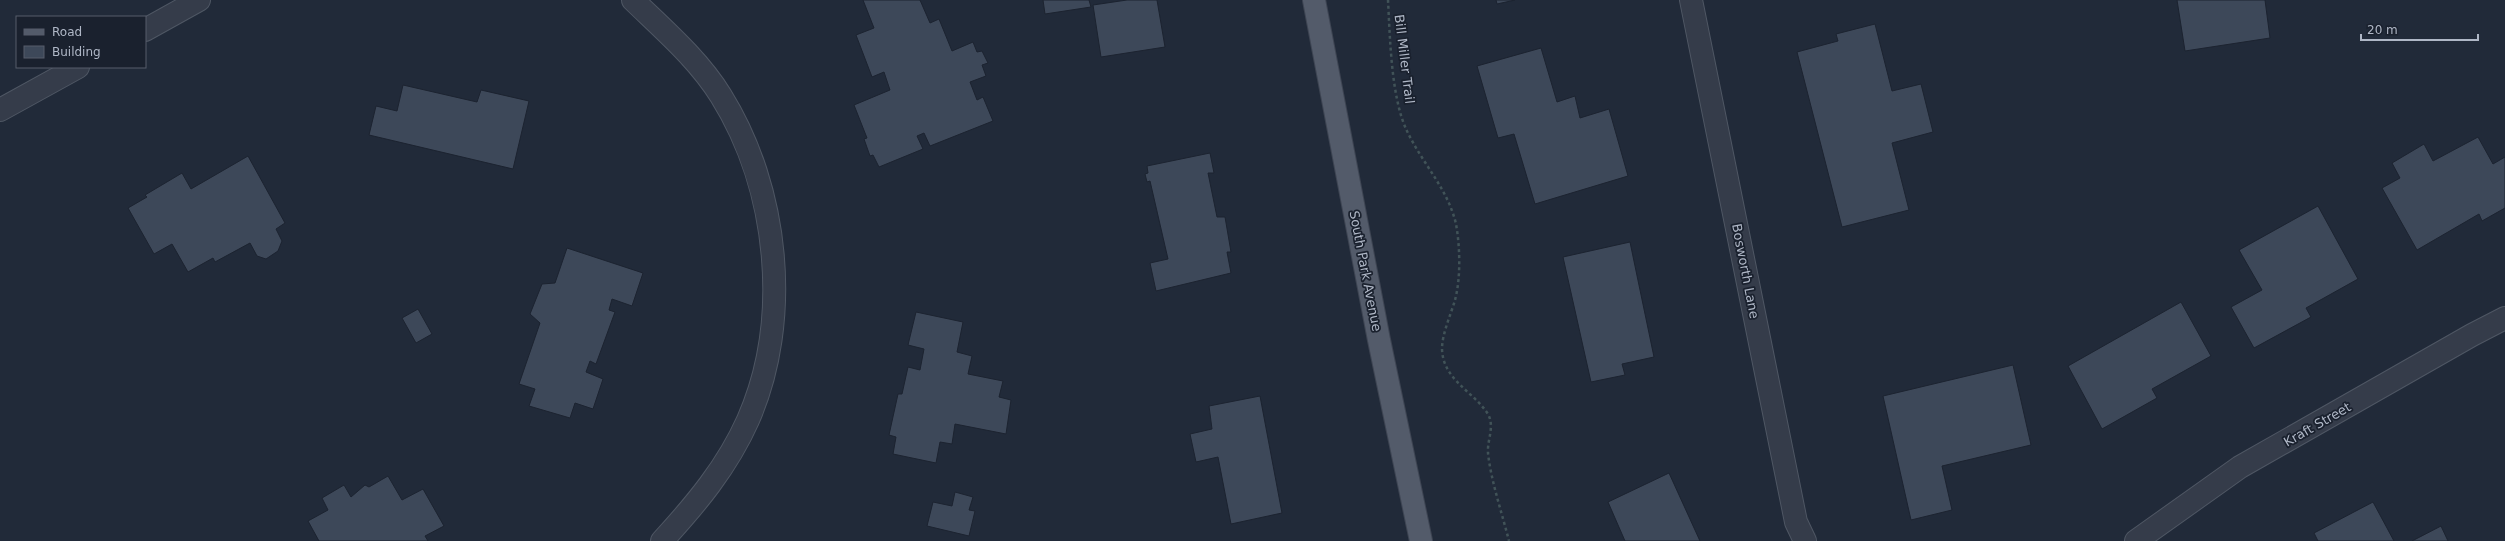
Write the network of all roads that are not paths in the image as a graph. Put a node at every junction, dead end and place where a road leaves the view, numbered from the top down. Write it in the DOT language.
graph roads {
  1 [pos="199,0"];
  2 [pos="633,0"];
  3 [pos="1314,0"];
  4 [pos="1691,0"];
  5 [pos="146,29"];
  6 [pos="76,68"];
  7 [pos="0,110"];
  8 [pos="2505,318"];
  9 [pos="662,541"];
  10 [pos="1421,541"];
  11 [pos="1805,541"];
  12 [pos="2136,541"];
  1 -- 5 [label="street"];
  2 -- 9 [label="street"];
  3 -- 10 [label="main road, South Park Avenue"];
  4 -- 11 [label="street, Bosworth Lane"];
  6 -- 7 [label="street"];
  8 -- 12 [label="street, Kraft Street"];
}
